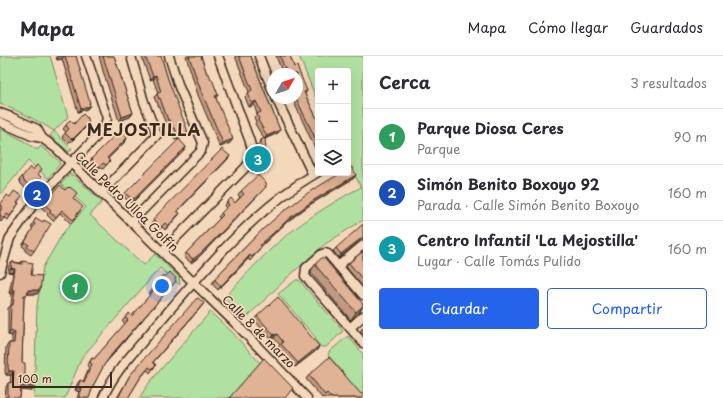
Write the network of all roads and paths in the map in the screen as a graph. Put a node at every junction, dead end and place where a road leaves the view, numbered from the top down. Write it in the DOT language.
graph roads {
  1 [pos="86,56"];
  2 [pos="131,56"];
  3 [pos="169,56"];
  4 [pos="218,56"];
  5 [pos="259,56"];
  6 [pos="267,77"];
  7 [pos="279,104"];
  8 [pos="0,114"];
  9 [pos="0,122"];
  10 [pos="42,138"];
  11 [pos="71,163"];
  12 [pos="315,174"];
  13 [pos="101,194"];
  14 [pos="131,222"];
  15 [pos="363,245"];
  16 [pos="162,252"];
  17 [pos="338,266"];
  18 [pos="0,273"];
  19 [pos="193,282"];
  20 [pos="363,293"];
  21 [pos="363,316"];
  22 [pos="350,328"];
  23 [pos="363,343"];
  24 [pos="103,398"];
  25 [pos="308,398"];
  1 -- 11 [label="street"];
  2 -- 13 [label="street"];
  3 -- 14 [label="street"];
  4 -- 16 [label="street"];
  5 -- 6 [label="street"];
  7 -- 12 [label="street"];
  8 -- 10 [label="street, Calle Pedro Ulloa Golfín"];
  9 -- 10 [label="street, Calle Pedro Ulloa Golfín"];
  10 -- 11 [label="street, Calle Pedro Ulloa Golfín"];
  11 -- 13 [label="street, Calle Pedro Ulloa Golfín"];
  11 -- 18 [label="street"];
  12 -- 19 [label="street"];
  13 -- 14 [label="street, Calle Pedro Ulloa Golfín"];
  14 -- 16 [label="street, Calle Pedro Ulloa Golfín"];
  15 -- 17 [label="street"];
  16 -- 19 [label="street, Calle Pedro Ulloa Golfín"];
  17 -- 20 [label="street"];
  17 -- 22 [label="street"];
  19 -- 24 [label="street"];
  19 -- 25 [label="street, Calle 8 de marzo"];
  21 -- 22 [label="street"];
  22 -- 23 [label="street"];
}
